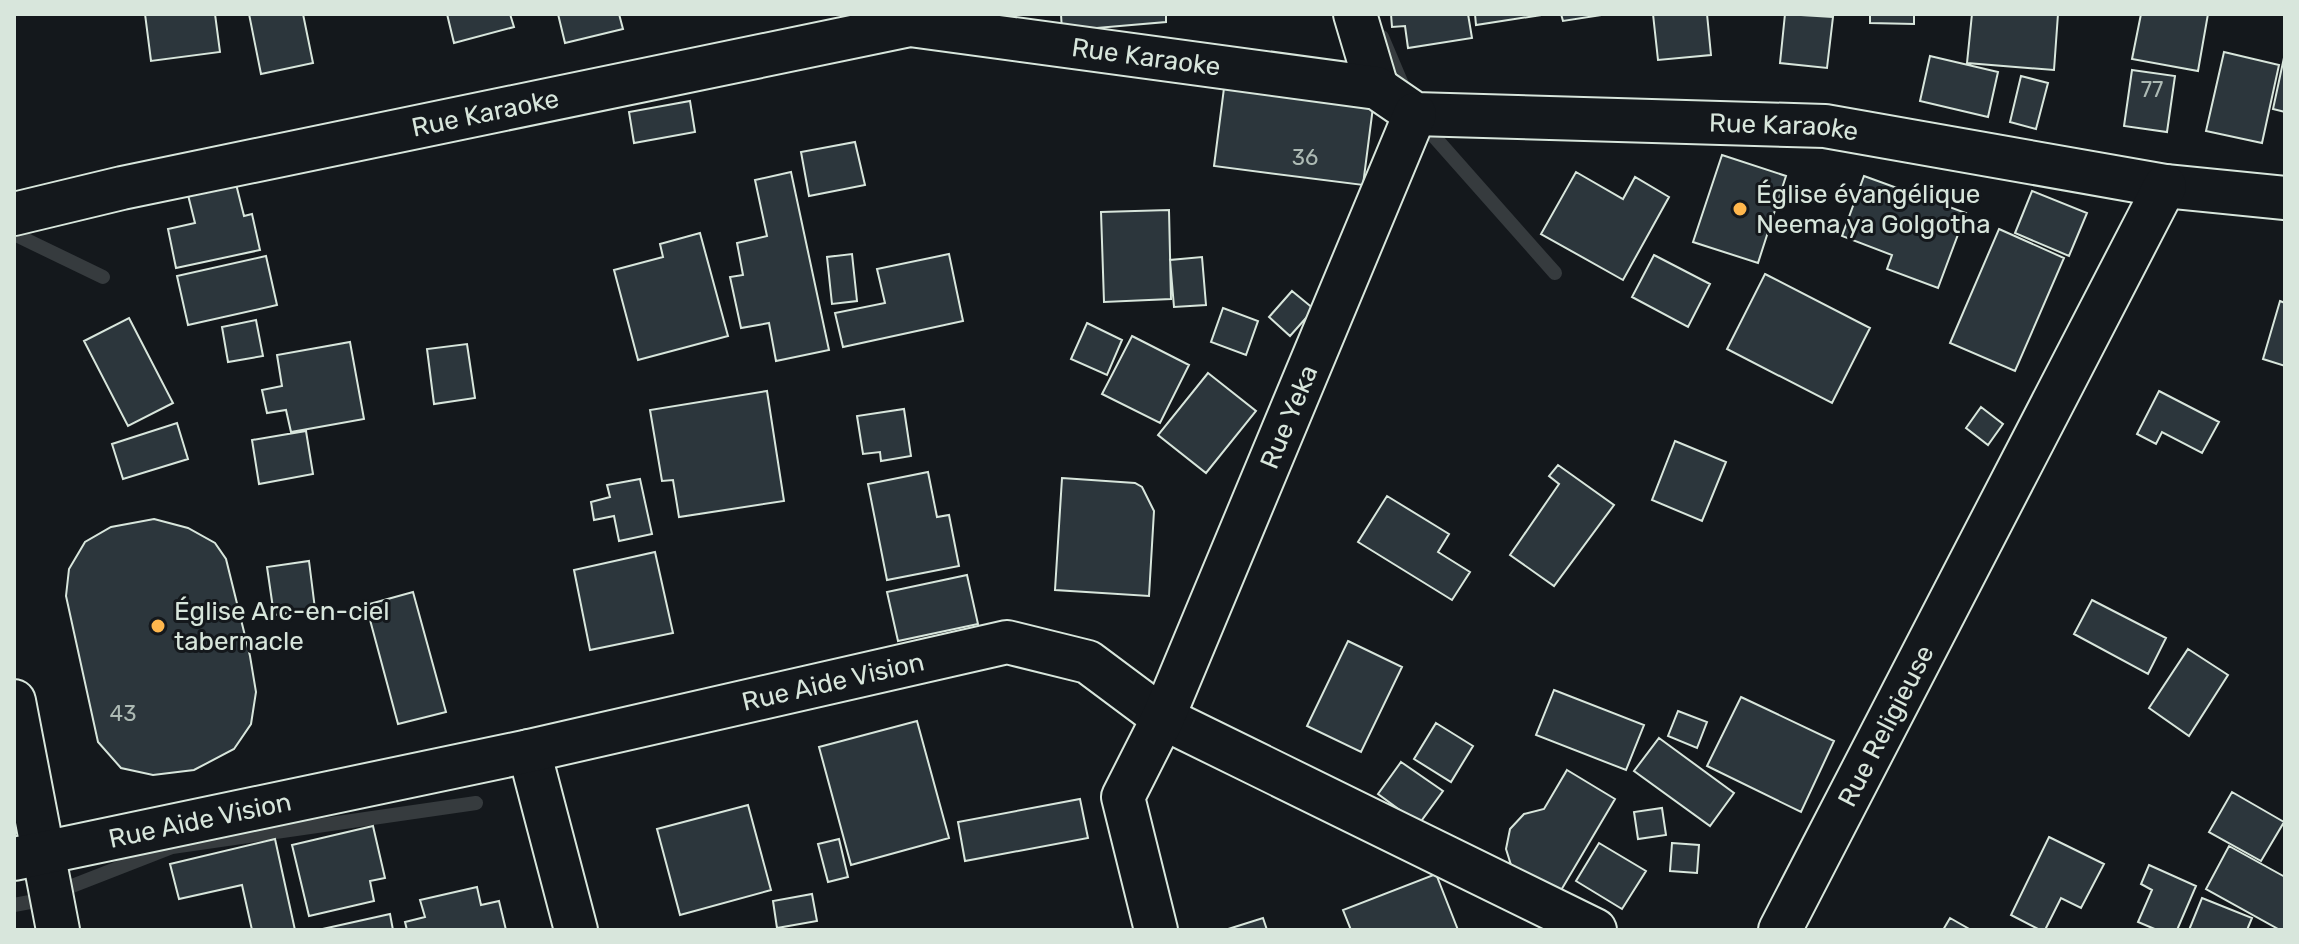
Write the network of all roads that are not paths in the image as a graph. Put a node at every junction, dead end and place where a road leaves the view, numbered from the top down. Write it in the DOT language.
graph roads {
  1 [pos="1355,14"];
  2 [pos="1377,88"];
  3 [pos="1415,114"];
  4 [pos="2165,186"];
  5 [pos="2285,198"];
  6 [pos="14,214"];
  7 [pos="14,701"];
  8 [pos="1163,718"];
  9 [pos="529,751"];
  10 [pos="29,856"];
  11 [pos="58,930"];
  12 [pos="576,930"];
  13 [pos="1156,930"];
  14 [pos="1595,930"];
  15 [pos="1780,930"];
  1 -- 2 [label="street"];
  2 -- 3 [label="street, Rue Karaoke"];
  2 -- 6 [label="street, Rue Karaoke"];
  3 -- 4 [label="street, Rue Karaoke"];
  3 -- 8 [label="street, Rue Yeka"];
  4 -- 5 [label="street, Rue Karaoke"];
  4 -- 15 [label="street, Rue Religieuse"];
  7 -- 10 [label="street"];
  8 -- 9 [label="street, Rue Aide Vision"];
  8 -- 13 [label="street, Rue Yeka"];
  8 -- 14 [label="street, Rue Aide Vision"];
  9 -- 10 [label="street, Rue Aide Vision"];
  9 -- 12 [label="street"];
  10 -- 11 [label="street"];
}
